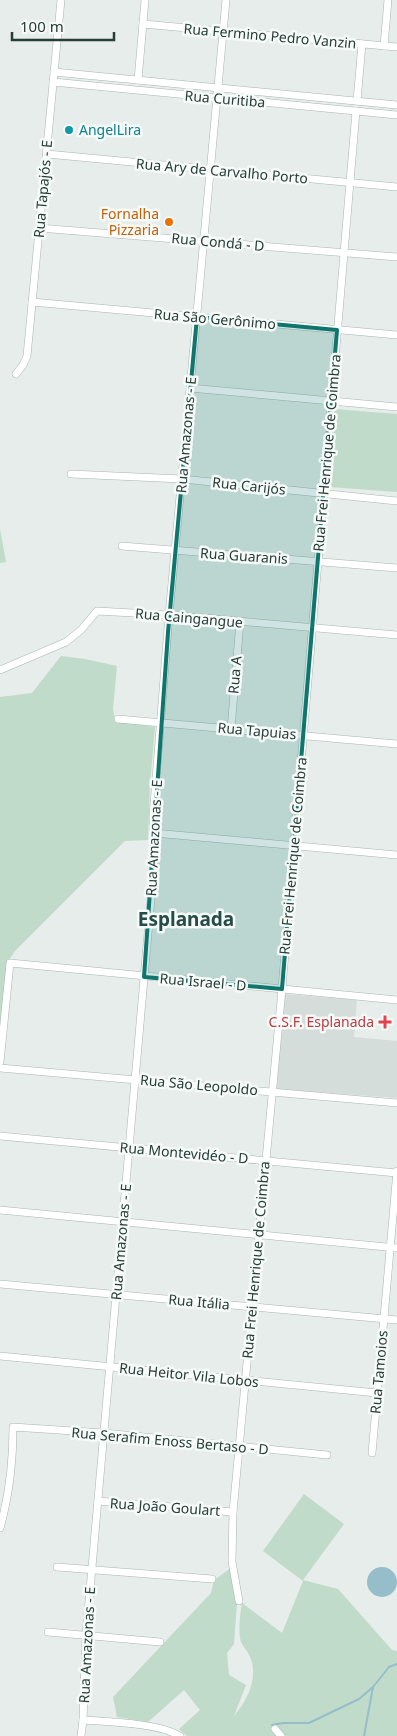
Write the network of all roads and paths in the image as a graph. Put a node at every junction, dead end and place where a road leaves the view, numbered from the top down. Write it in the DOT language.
graph roads {
  1 [pos="62,0"];
  2 [pos="145,0"];
  3 [pos="226,0"];
  4 [pos="388,0"];
  5 [pos="143,24"];
  6 [pos="224,31"];
  7 [pos="362,44"];
  8 [pos="384,46"];
  9 [pos="397,47"];
  10 [pos="54,72"];
  11 [pos="138,80"];
  12 [pos="53,82"];
  13 [pos="218,88"];
  14 [pos="217,98"];
  15 [pos="357,101"];
  16 [pos="397,105"];
  17 [pos="356,111"];
  18 [pos="397,115"];
  19 [pos="47,154"];
  20 [pos="211,170"];
  21 [pos="350,182"];
  22 [pos="397,187"];
  23 [pos="40,228"];
  24 [pos="204,241"];
  25 [pos="344,252"];
  26 [pos="397,258"];
  27 [pos="32,302"];
  28 [pos="197,317"];
  29 [pos="337,330"];
  30 [pos="397,335"];
  31 [pos="16,374"];
  32 [pos="190,388"];
  33 [pos="331,401"];
  34 [pos="397,407"];
  35 [pos="71,474"];
  36 [pos="182,479"];
  37 [pos="323,494"];
  38 [pos="397,501"];
  39 [pos="122,546"];
  40 [pos="175,550"];
  41 [pos="318,561"];
  42 [pos="397,568"];
  43 [pos="169,615"];
  44 [pos="240,622"];
  45 [pos="312,628"];
  46 [pos="397,636"];
  47 [pos="0,670"];
  48 [pos="118,719"];
  49 [pos="161,723"];
  50 [pos="231,729"];
  51 [pos="303,735"];
  52 [pos="397,744"];
  53 [pos="154,833"];
  54 [pos="294,846"];
  55 [pos="397,855"];
  56 [pos="144,977"];
  57 [pos="282,989"];
  58 [pos="397,1000"];
  59 [pos="0,1062"];
  60 [pos="0,1068"];
  61 [pos="135,1080"];
  62 [pos="272,1092"];
  63 [pos="397,1103"];
  64 [pos="0,1136"];
  65 [pos="129,1148"];
  66 [pos="266,1160"];
  67 [pos="397,1172"];
  68 [pos="0,1210"];
  69 [pos="122,1222"];
  70 [pos="258,1236"];
  71 [pos="394,1248"];
  72 [pos="0,1284"];
  73 [pos="116,1295"];
  74 [pos="252,1307"];
  75 [pos="384,1319"];
  76 [pos="397,1320"];
  77 [pos="0,1356"];
  78 [pos="110,1367"];
  79 [pos="245,1381"];
  80 [pos="377,1393"];
  81 [pos="104,1433"];
  82 [pos="239,1447"];
  83 [pos="372,1453"];
  84 [pos="327,1455"];
  85 [pos="98,1502"];
  86 [pos="233,1512"];
  87 [pos="0,1528"];
  88 [pos="57,1568"];
  89 [pos="92,1570"];
  90 [pos="212,1578"];
  91 [pos="239,1601"];
  92 [pos="48,1632"];
  93 [pos="86,1635"];
  94 [pos="160,1642"];
  95 [pos="83,1720"];
  96 [pos="275,1729"];
  97 [pos="82,1736"];
  98 [pos="180,1736"];
  99 [pos="281,1736"];
  1 -- 10 [label="street, Rua Tapajós - E"];
  2 -- 5 [label="street"];
  3 -- 6 [label="street, Rua Amazonas - E"];
  4 -- 8 [label="street"];
  5 -- 6 [label="street, Rua Fermino Pedro Vanzin"];
  5 -- 11 [label="street"];
  6 -- 7 [label="street, Rua Fermino Pedro Vanzin"];
  6 -- 13 [label="street, Rua Amazonas - E"];
  7 -- 8 [label="street, Rua Fermino Pedro Vanzin"];
  7 -- 15 [label="street"];
  8 -- 9 [label="street, Rua Fermino Pedro Vanzin"];
  10 -- 11 [label="street, Rua Curitiba"];
  10 -- 12 [label="street, Rua Tapajós - E"];
  11 -- 13 [label="street, Rua Curitiba"];
  12 -- 14 [label="street, Rua Curitiba"];
  12 -- 19 [label="street, Rua Tapajós - E"];
  13 -- 14 [label="street, Rua Amazonas - E"];
  13 -- 15 [label="street, Rua Curitiba"];
  14 -- 17 [label="street, Rua Curitiba"];
  14 -- 20 [label="street, Rua Amazonas - E"];
  15 -- 16 [label="street, Rua Curitiba"];
  17 -- 18 [label="street, Rua Curitiba"];
  17 -- 21 [label="street, Rua Frei Henrique de Coimbra"];
  19 -- 20 [label="street, Rua Ary de Carvalho Porto"];
  19 -- 23 [label="street, Rua Tapajós - E"];
  20 -- 21 [label="street, Rua Ary de Carvalho Porto"];
  20 -- 24 [label="street, Rua Amazonas - E"];
  21 -- 22 [label="street, Rua Ary de Carvalho Porto"];
  21 -- 25 [label="street, Rua Frei Henrique de Coimbra"];
  23 -- 24 [label="street, Rua Condá - D"];
  23 -- 27 [label="street, Rua Tapajós - E"];
  24 -- 25 [label="street, Rua Condá - D"];
  24 -- 28 [label="street, Rua Amazonas - E"];
  25 -- 26 [label="street, Rua Condá - D"];
  25 -- 29 [label="street, Rua Frei Henrique de Coimbra"];
  27 -- 28 [label="street, Rua São Gerônimo"];
  27 -- 31 [label="street, Rua Tapajós - E"];
  28 -- 29 [label="street, Rua São Gerônimo"];
  28 -- 32 [label="street, Rua Amazonas - E"];
  29 -- 30 [label="street, Rua São Gerônimo"];
  29 -- 33 [label="street, Rua Frei Henrique de Coimbra"];
  32 -- 33 [label="street"];
  32 -- 36 [label="street, Rua Amazonas - E"];
  33 -- 34 [label="street"];
  33 -- 37 [label="street, Rua Frei Henrique de Coimbra"];
  35 -- 36 [label="street, Rua Carijós"];
  36 -- 37 [label="street, Rua Carijós"];
  36 -- 40 [label="street, Rua Amazonas - E"];
  37 -- 38 [label="street, Rua Carijós"];
  37 -- 41 [label="street, Rua Frei Henrique de Coimbra"];
  39 -- 40 [label="street, Rua Guaranis"];
  40 -- 41 [label="street, Rua Guaranis"];
  40 -- 43 [label="street, Rua Amazonas - E"];
  41 -- 42 [label="street, Rua Guaranis"];
  41 -- 45 [label="street, Rua Frei Henrique de Coimbra"];
  43 -- 44 [label="street, Rua Caingangue"];
  43 -- 47 [label="street, Rua Caingangue"];
  43 -- 49 [label="street, Rua Amazonas - E"];
  44 -- 45 [label="street, Rua Caingangue"];
  44 -- 50 [label="street, Rua A"];
  45 -- 46 [label="street, Rua Caingangue"];
  45 -- 51 [label="street, Rua Frei Henrique de Coimbra"];
  48 -- 49 [label="street, Rua Tapuias"];
  49 -- 50 [label="street, Rua Tapuias"];
  49 -- 53 [label="street, Rua Amazonas - E"];
  50 -- 51 [label="street, Rua Tapuias"];
  51 -- 52 [label="street, Rua Tapuias"];
  51 -- 54 [label="street, Rua Frei Henrique de Coimbra"];
  53 -- 54 [label="street"];
  53 -- 56 [label="street, Rua Amazonas - E"];
  54 -- 55 [label="street"];
  54 -- 57 [label="street, Rua Frei Henrique de Coimbra"];
  56 -- 57 [label="street, Rua Israel - D"];
  56 -- 59 [label="street, Rua Israel - D"];
  56 -- 61 [label="street, Rua Amazonas - E"];
  57 -- 58 [label="street, Rua Israel - D"];
  57 -- 62 [label="street, Rua Frei Henrique de Coimbra"];
  60 -- 61 [label="street, Rua São Leopoldo"];
  61 -- 62 [label="street, Rua São Leopoldo"];
  61 -- 65 [label="street, Rua Amazonas - E"];
  62 -- 63 [label="street, Rua São Leopoldo"];
  62 -- 66 [label="street, Rua Frei Henrique de Coimbra"];
  64 -- 65 [label="street, Rua Montevidéo - D"];
  65 -- 66 [label="street, Rua Montevidéo - D"];
  65 -- 69 [label="street, Rua Amazonas - E"];
  66 -- 67 [label="street, Rua Montevidéo - D"];
  66 -- 70 [label="street, Rua Frei Henrique de Coimbra"];
  67 -- 71 [label="street, Rua Tamoios"];
  68 -- 69 [label="street"];
  69 -- 70 [label="street"];
  69 -- 73 [label="street, Rua Amazonas - E"];
  70 -- 71 [label="street"];
  70 -- 74 [label="street, Rua Frei Henrique de Coimbra"];
  71 -- 75 [label="street, Rua Tamoios"];
  72 -- 73 [label="street, Rua Itália"];
  73 -- 74 [label="street, Rua Itália"];
  73 -- 78 [label="street, Rua Amazonas - E"];
  74 -- 75 [label="street, Rua Itália"];
  74 -- 79 [label="street, Rua Frei Henrique de Coimbra"];
  75 -- 76 [label="street, Rua Itália"];
  75 -- 80 [label="street, Rua Tamoios"];
  77 -- 78 [label="street, Rua Heitor Vila Lobos"];
  78 -- 79 [label="street, Rua Heitor Vila Lobos"];
  78 -- 81 [label="street, Rua Amazonas - E"];
  79 -- 80 [label="street, Rua Heitor Vila Lobos"];
  79 -- 82 [label="street, Rua Frei Henrique de Coimbra"];
  80 -- 83 [label="street, Rua Tamoios"];
  81 -- 82 [label="street, Rua Serafim Enoss Bertaso - D"];
  81 -- 85 [label="street, Rua Amazonas - E"];
  81 -- 87 [label="street, Rua Serafim Enoss Bertaso - D"];
  82 -- 84 [label="street, Rua Serafim Enoss Bertaso - D"];
  82 -- 86 [label="street, Rua Frei Henrique de Coimbra"];
  85 -- 86 [label="street, Rua João Goulart"];
  85 -- 89 [label="street, Rua Amazonas - E"];
  86 -- 91 [label="street, Rua Frei Henrique de Coimbra"];
  88 -- 89 [label="street"];
  89 -- 90 [label="street"];
  89 -- 93 [label="street, Rua Amazonas - E"];
  92 -- 93 [label="street"];
  93 -- 94 [label="street"];
  93 -- 95 [label="street, Rua Amazonas - E"];
  95 -- 97 [label="street, Rua Amazonas - E"];
  95 -- 98 [label="street"];
  96 -- 99 [label="street"];
}
